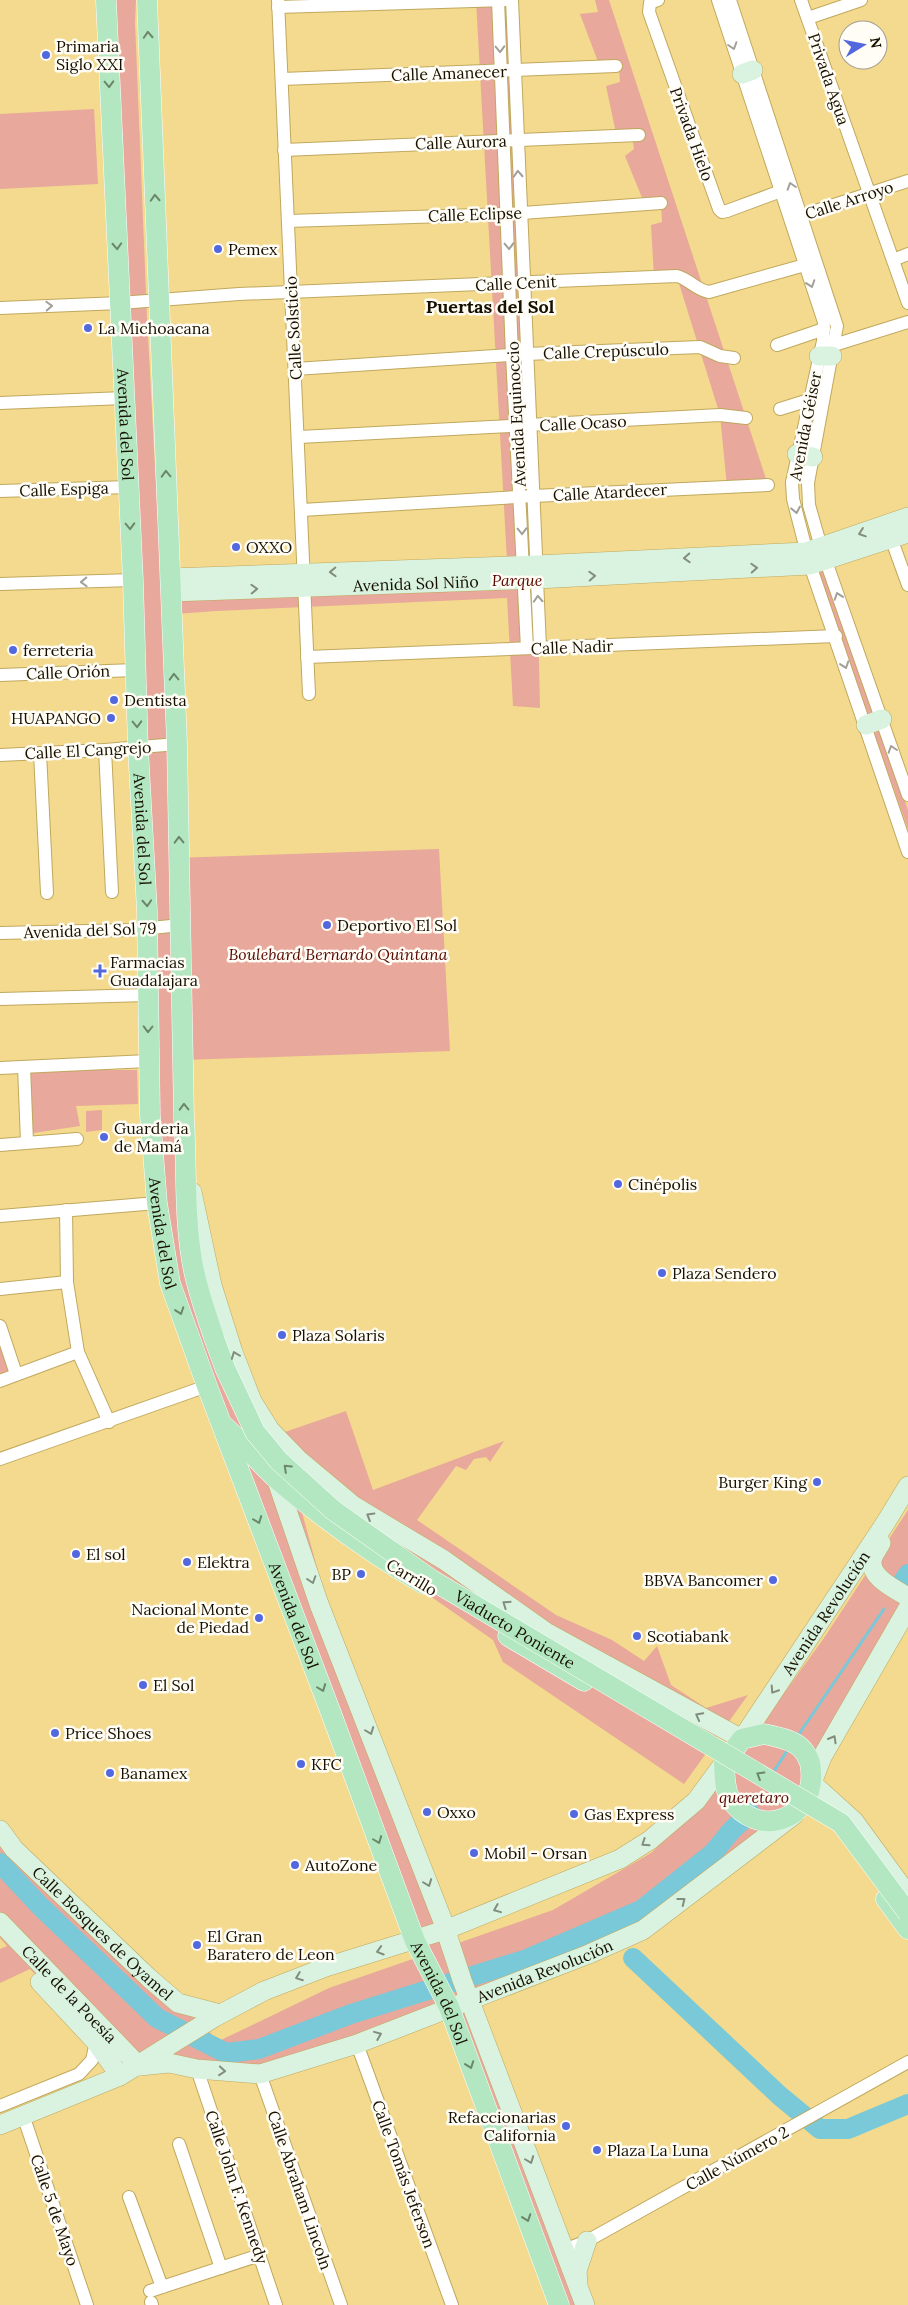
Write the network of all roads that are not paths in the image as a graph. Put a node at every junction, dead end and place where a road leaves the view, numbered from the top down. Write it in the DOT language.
graph roads {
  1 [pos="106,0"];
  2 [pos="146,0"];
  3 [pos="498,0"];
  4 [pos="506,0"];
  5 [pos="512,0"];
  6 [pos="658,0"];
  7 [pos="718,0"];
  8 [pos="730,0"];
  9 [pos="801,0"];
  10 [pos="861,0"];
  11 [pos="278,3"];
  12 [pos="808,18"];
  13 [pos="616,66"];
  14 [pos="514,70"];
  15 [pos="501,71"];
  16 [pos="747,72"];
  17 [pos="282,79"];
  18 [pos="639,135"];
  19 [pos="510,140"];
  20 [pos="284,150"];
  21 [pos="908,181"];
  22 [pos="781,191"];
  23 [pos="870,194"];
  24 [pos="661,204"];
  25 [pos="514,213"];
  26 [pos="795,218"];
  27 [pos="288,220"];
  28 [pos="908,254"];
  29 [pos="893,260"];
  30 [pos="804,265"];
  31 [pos="523,282"];
  32 [pos="510,284"];
  33 [pos="291,293"];
  34 [pos="159,299"];
  35 [pos="120,303"];
  36 [pos="908,303"];
  37 [pos="0,308"];
  38 [pos="908,322"];
  39 [pos="824,329"];
  40 [pos="776,345"];
  41 [pos="828,352"];
  42 [pos="526,354"];
  43 [pos="512,355"];
  44 [pos="734,358"];
  45 [pos="295,368"];
  46 [pos="124,398"];
  47 [pos="809,400"];
  48 [pos="0,403"];
  49 [pos="780,409"];
  50 [pos="746,418"];
  51 [pos="524,426"];
  52 [pos="299,438"];
  53 [pos="805,456"];
  54 [pos="768,485"];
  55 [pos="129,487"];
  56 [pos="0,491"];
  57 [pos="527,496"];
  58 [pos="302,510"];
  59 [pos="908,517"];
  60 [pos="900,535"];
  61 [pos="816,556"];
  62 [pos="530,572"];
  63 [pos="133,580"];
  64 [pos="305,580"];
  65 [pos="0,584"];
  66 [pos="170,585"];
  67 [pos="908,585"];
  68 [pos="836,636"];
  69 [pos="534,648"];
  70 [pos="308,656"];
  71 [pos="136,670"];
  72 [pos="0,675"];
  73 [pos="309,694"];
  74 [pos="874,722"];
  75 [pos="177,744"];
  76 [pos="138,748"];
  77 [pos="105,750"];
  78 [pos="40,753"];
  79 [pos="0,755"];
  80 [pos="908,795"];
  81 [pos="908,852"];
  82 [pos="112,892"];
  83 [pos="47,893"];
  84 [pos="181,925"];
  85 [pos="147,928"];
  86 [pos="0,933"];
  87 [pos="148,996"];
  88 [pos="0,999"];
  89 [pos="148,1061"];
  90 [pos="24,1067"];
  91 [pos="0,1068"];
  92 [pos="77,1140"];
  93 [pos="27,1142"];
  94 [pos="0,1145"];
  95 [pos="186,1156"];
  96 [pos="157,1203"];
  97 [pos="66,1210"];
  98 [pos="0,1216"];
  99 [pos="196,1281"];
  100 [pos="66,1282"];
  101 [pos="0,1289"];
  102 [pos="0,1326"];
  103 [pos="78,1352"];
  104 [pos="16,1374"];
  105 [pos="0,1381"];
  106 [pos="207,1386"];
  107 [pos="108,1422"];
  108 [pos="223,1425"];
  109 [pos="0,1459"];
  110 [pos="276,1478"];
  111 [pos="905,1490"];
  112 [pos="908,1596"];
  113 [pos="908,1608"];
  114 [pos="742,1739"];
  115 [pos="724,1763"];
  116 [pos="812,1783"];
  117 [pos="800,1810"];
  118 [pos="0,1830"];
  119 [pos="908,1895"];
  120 [pos="908,1913"];
  121 [pos="0,1922"];
  122 [pos="908,1929"];
  123 [pos="448,1938"];
  124 [pos="0,1940"];
  125 [pos="415,1941"];
  126 [pos="470,2000"];
  127 [pos="449,2007"];
  128 [pos="217,2016"];
  129 [pos="96,2042"];
  130 [pos="357,2044"];
  131 [pos="908,2062"];
  132 [pos="139,2066"];
  133 [pos="196,2069"];
  134 [pos="260,2074"];
  135 [pos="120,2076"];
  136 [pos="0,2106"];
  137 [pos="23,2115"];
  138 [pos="0,2125"];
  139 [pos="179,2144"];
  140 [pos="129,2196"];
  141 [pos="587,2241"];
  142 [pos="564,2250"];
  143 [pos="260,2254"];
  144 [pos="221,2268"];
  145 [pos="578,2287"];
  146 [pos="154,2296"];
  147 [pos="87,2305"];
  148 [pos="276,2305"];
  149 [pos="341,2305"];
  150 [pos="452,2305"];
  151 [pos="559,2305"];
  152 [pos="585,2305"];
  1 -- 35 [label="main road, Avenida del Sol, one-way"];
  34 -- 2 [label="main road, Avenida del Sol, one-way"];
  3 -- 4 [label="street"];
  3 -- 11 [label="street"];
  3 -- 15 [label="street, Avenida Equinoccio, one-way"];
  5 -- 14 [label="street, Avenida Equinoccio"];
  6 -- 22 [label="street, Privada Hielo"];
  7 -- 16 [label="street, Avenida Géiser, one-way"];
  8 -- 16 [label="street, Avenida Géiser"];
  9 -- 12 [label="street"];
  10 -- 12 [label="street, Privada Agua"];
  11 -- 17 [label="street, Calle Solsticio"];
  12 -- 23 [label="street, Privada Agua"];
  13 -- 14 [label="street, Calle Amanecer"];
  14 -- 15 [label="street, Calle Amanecer"];
  14 -- 19 [label="street, Avenida Equinoccio"];
  15 -- 17 [label="street, Calle Amanecer"];
  15 -- 19 [label="street, Avenida Equinoccio"];
  16 -- 22 [label="street, Avenida Géiser"];
  26 -- 16 [label="street, Avenida Géiser, one-way"];
  17 -- 20 [label="street, Calle Solsticio"];
  18 -- 19 [label="street, Calle Aurora"];
  19 -- 20 [label="street, Calle Aurora"];
  19 -- 25 [label="street, Avenida Equinoccio"];
  20 -- 27 [label="street, Calle Solsticio"];
  21 -- 23 [label="street, Calle Arroyo"];
  22 -- 26 [label="street, Avenida Géiser"];
  23 -- 26 [label="street, Calle Arroyo"];
  23 -- 29 [label="street, Privada Agua"];
  24 -- 25 [label="street, Calle Eclipse"];
  25 -- 27 [label="street, Calle Eclipse"];
  25 -- 31 [label="street, Avenida Equinoccio"];
  25 -- 32 [label="street, Avenida Equinoccio, one-way"];
  26 -- 30 [label="street, Avenida Géiser"];
  26 -- 41 [label="street, Avenida Géiser"];
  27 -- 33 [label="street, Calle Solsticio"];
  28 -- 29 [label="street"];
  29 -- 36 [label="street, Privada Agua"];
  30 -- 31 [label="street, Calle Cenit"];
  30 -- 39 [label="street, Avenida Géiser, one-way"];
  31 -- 32 [label="street, Calle Cenit"];
  31 -- 42 [label="street, Avenida Equinoccio"];
  32 -- 33 [label="street, Calle Cenit"];
  32 -- 43 [label="street, Avenida Equinoccio"];
  33 -- 34 [label="street, Calle Cenit"];
  33 -- 45 [label="street, Calle Solsticio"];
  34 -- 35 [label="street, Calle Cenit"];
  66 -- 34 [label="main road, Avenida del Sol, one-way"];
  37 -- 35 [label="street, Calle Cenit, one-way"];
  35 -- 46 [label="main road, Avenida del Sol"];
  38 -- 41 [label="street"];
  39 -- 40 [label="street"];
  39 -- 41 [label="street, Avenida Géiser"];
  41 -- 47 [label="street, Avenida Géiser"];
  41 -- 53 [label="street, Avenida Géiser"];
  42 -- 43 [label="street, Calle Crepúsculo"];
  42 -- 44 [label="street, Calle Crepúsculo"];
  42 -- 51 [label="street, Avenida Equinoccio"];
  43 -- 45 [label="street, Calle Crepúsculo"];
  43 -- 51 [label="street, Avenida Equinoccio"];
  45 -- 52 [label="street, Calle Solsticio"];
  46 -- 48 [label="street"];
  46 -- 55 [label="main road, Avenida del Sol"];
  47 -- 49 [label="street"];
  47 -- 53 [label="street, Avenida Géiser"];
  50 -- 51 [label="street, Calle Ocaso"];
  51 -- 52 [label="street, Calle Ocaso"];
  51 -- 57 [label="street, Avenida Equinoccio"];
  52 -- 58 [label="street, Calle Solsticio"];
  53 -- 61 [label="street, Avenida Géiser"];
  54 -- 57 [label="street, Calle Atardecer"];
  55 -- 56 [label="street, Calle Espiga"];
  55 -- 63 [label="main road, Avenida del Sol, one-way"];
  57 -- 58 [label="street, Calle Atardecer"];
  57 -- 62 [label="street, Avenida Equinoccio"];
  58 -- 64 [label="street, Calle Solsticio"];
  59 -- 61 [label="street, one-way"];
  60 -- 61 [label="street"];
  60 -- 67 [label="street"];
  61 -- 62 [label="street, Avenida Sol Niño"];
  61 -- 68 [label="street, Avenida Géiser"];
  74 -- 61 [label="street, Avenida Géiser, one-way"];
  62 -- 64 [label="street, Avenida Sol Niño"];
  62 -- 69 [label="street, Avenida Equinoccio"];
  63 -- 65 [label="street, one-way"];
  63 -- 71 [label="main road, Avenida del Sol"];
  64 -- 66 [label="street, Avenida Sol Niño"];
  64 -- 70 [label="street, Calle Solsticio"];
  75 -- 66 [label="main road, Avenida del Sol, one-way"];
  68 -- 69 [label="street, Calle Nadir"];
  68 -- 74 [label="street, Avenida Géiser, one-way"];
  69 -- 70 [label="street, Calle Nadir"];
  70 -- 73 [label="street, Calle Solsticio"];
  71 -- 72 [label="street, Calle Orión"];
  71 -- 76 [label="main road, Avenida del Sol, one-way"];
  80 -- 74 [label="street, Avenida Géiser, one-way"];
  74 -- 81 [label="street, Avenida Géiser"];
  75 -- 76 [label="street, Calle El Cangrejo"];
  84 -- 75 [label="main road, Avenida del Sol, one-way"];
  76 -- 77 [label="street, Calle El Cangrejo"];
  76 -- 85 [label="main road, Avenida del Sol, one-way"];
  77 -- 78 [label="street, Calle El Cangrejo"];
  77 -- 82 [label="street"];
  78 -- 79 [label="street, Calle El Cangrejo"];
  78 -- 83 [label="street"];
  84 -- 85 [label="street, Avenida del Sol 79"];
  95 -- 84 [label="main road, Avenida del Sol, one-way"];
  85 -- 86 [label="street, Avenida del Sol 79"];
  85 -- 87 [label="main road, Avenida del Sol"];
  87 -- 88 [label="street"];
  87 -- 89 [label="main road, Avenida del Sol, one-way"];
  89 -- 90 [label="street"];
  89 -- 96 [label="main road, Avenida del Sol"];
  90 -- 91 [label="street"];
  90 -- 93 [label="street"];
  92 -- 93 [label="street"];
  93 -- 94 [label="street"];
  95 -- 99 [label="main road, Avenida del Sol"];
  114 -- 95 [label="street, Avenida del Sol, one-way"];
  96 -- 97 [label="street"];
  96 -- 106 [label="main road, Avenida del Sol, one-way"];
  97 -- 98 [label="street"];
  97 -- 100 [label="street"];
  120 -- 99 [label="main road, Viaducto Poniente, one-way, bridge"];
  100 -- 101 [label="street"];
  100 -- 103 [label="street"];
  102 -- 104 [label="street"];
  103 -- 104 [label="street"];
  103 -- 107 [label="street"];
  104 -- 105 [label="street"];
  106 -- 107 [label="street"];
  106 -- 108 [label="main road, Avenida del Sol"];
  107 -- 109 [label="street"];
  108 -- 110 [label="main road, Carrillo"];
  108 -- 125 [label="main road, Avenida del Sol, one-way"];
  110 -- 115 [label="main road, Carrillo"];
  110 -- 123 [label="street, Avenida del Sol, one-way"];
  111 -- 112 [label="street"];
  111 -- 114 [label="street, Avenida Revolución, one-way"];
  116 -- 113 [label="street, one-way"];
  114 -- 115 [label="main road"];
  114 -- 116 [label="main road"];
  115 -- 117 [label="main road"];
  115 -- 123 [label="street, Avenida Revolución, one-way"];
  116 -- 117 [label="main road"];
  116 -- 119 [label="street"];
  117 -- 122 [label="main road"];
  126 -- 117 [label="street, Avenida Revolución, one-way"];
  118 -- 128 [label="street, Calle Bosques de Oyamel"];
  121 -- 132 [label="street, Calle de la Poesía"];
  123 -- 125 [label="street, Avenida Revolución"];
  123 -- 126 [label="street, Avenida del Sol"];
  124 -- 129 [label="street, Calle de la Poesía"];
  125 -- 127 [label="main road, Avenida del Sol"];
  125 -- 128 [label="street, Avenida Revolución, one-way"];
  126 -- 127 [label="street, Avenida Revolución"];
  126 -- 142 [label="street, Avenida del Sol, one-way"];
  130 -- 127 [label="street, Avenida Revolución, one-way"];
  127 -- 151 [label="main road, Avenida del Sol, one-way"];
  128 -- 132 [label="street, Avenida Revolución"];
  129 -- 135 [label="street, Calle de la Poesía"];
  129 -- 136 [label="street"];
  130 -- 134 [label="street, Avenida Revolución"];
  130 -- 150 [label="street, Calle Tomás Jeferson"];
  131 -- 141 [label="street, Calle Número 2"];
  132 -- 133 [label="street, Avenida Revolución"];
  132 -- 135 [label="street, Avenida Revolución"];
  133 -- 134 [label="street, Avenida Revolución, one-way"];
  133 -- 143 [label="street, Calle John F. Kennedy"];
  134 -- 149 [label="street, Calle Abraham Lincoln"];
  135 -- 137 [label="street, Avenida Revolución"];
  137 -- 138 [label="street, Avenida Revolución"];
  137 -- 147 [label="street, Calle 5 de Mayo"];
  139 -- 144 [label="street"];
  140 -- 146 [label="street"];
  141 -- 142 [label="street, Calle Número 2"];
  141 -- 145 [label="street"];
  142 -- 145 [label="street, Avenida del Sol"];
  143 -- 144 [label="street"];
  143 -- 148 [label="street, Calle John F. Kennedy"];
  144 -- 146 [label="street"];
  145 -- 152 [label="street, Avenida del Sol"];
}
